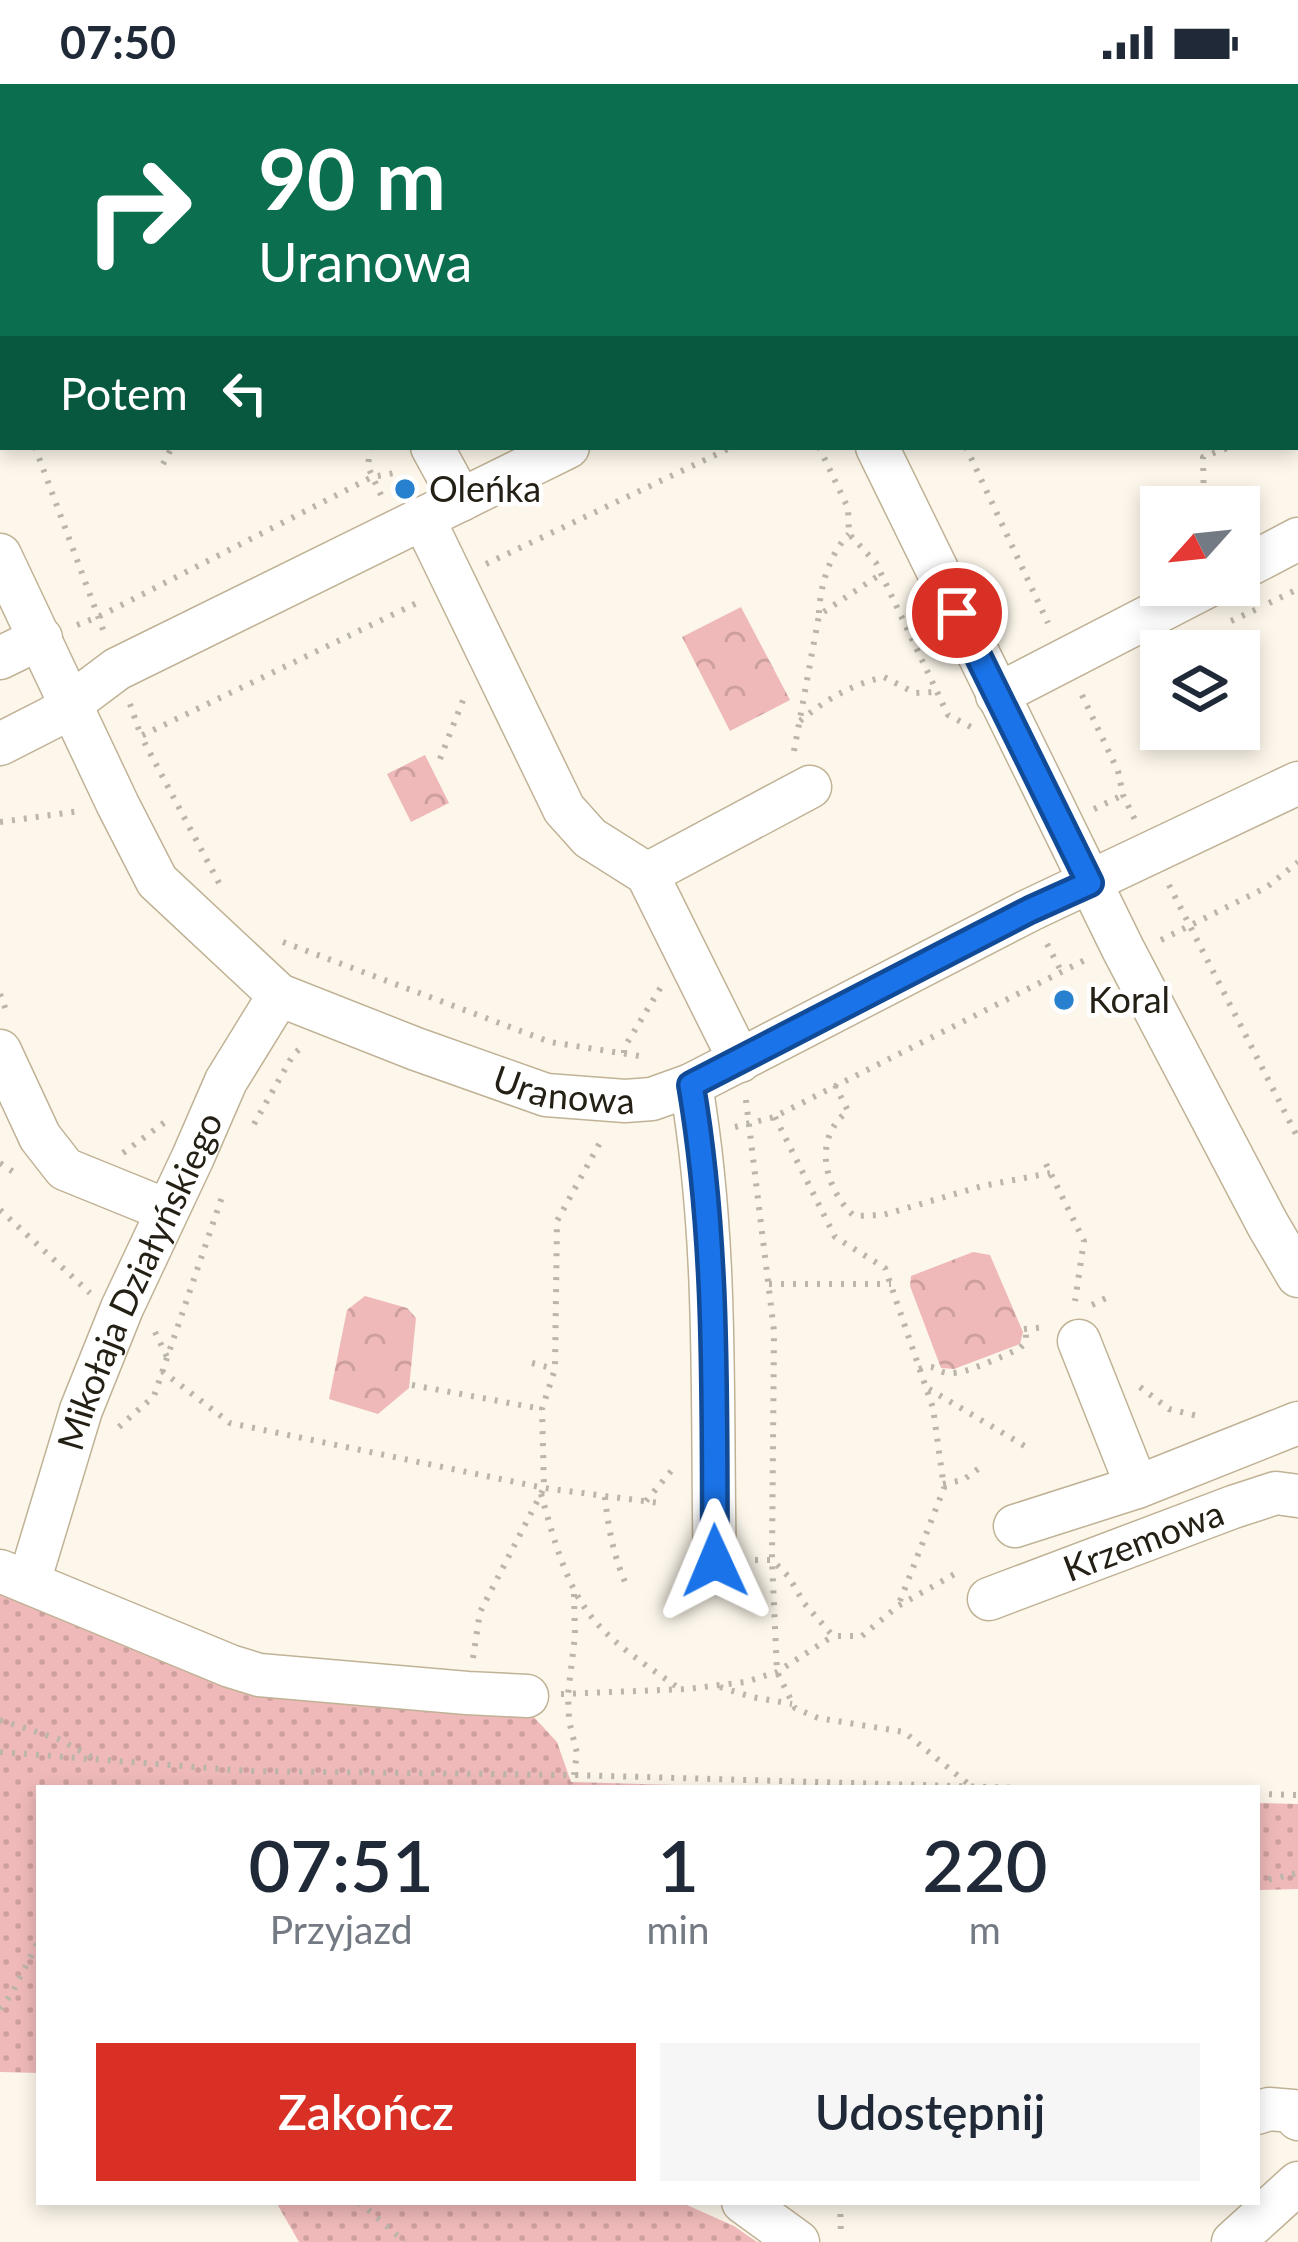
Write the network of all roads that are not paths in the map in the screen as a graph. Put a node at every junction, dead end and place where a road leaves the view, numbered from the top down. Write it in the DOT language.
graph roads {
  1 [pos="433,450"];
  2 [pos="878,450"];
  3 [pos="544,452"];
  4 [pos="428,516"];
  5 [pos="1298,539"];
  6 [pos="0,555"];
  7 [pos="1260,559"];
  8 [pos="1170,606"];
  9 [pos="41,638"];
  10 [pos="0,658"];
  11 [pos="70,704"];
  12 [pos="989,714"];
  13 [pos="0,744"];
  14 [pos="1298,783"];
  15 [pos="810,788"];
  16 [pos="647,874"];
  17 [pos="1090,883"];
  18 [pos="279,995"];
  19 [pos="0,1051"];
  20 [pos="740,1061"];
  21 [pos="675,1072"];
  22 [pos="166,1210"];
  23 [pos="1298,1276"];
  24 [pos="1079,1341"];
  25 [pos="1298,1423"];
  26 [pos="1137,1487"];
  27 [pos="1298,1496"];
  28 [pos="1015,1526"];
  29 [pos="715,1570"];
  30 [pos="15,1577"];
  31 [pos="982,1581"];
  32 [pos="548,1695"];
  33 [pos="1260,2112"];
  34 [pos="1298,2119"];
  35 [pos="1298,2183"];
  36 [pos="749,2205"];
  37 [pos="798,2242"];
  38 [pos="1233,2242"];
  1 -- 4 [label="street"];
  2 -- 12 [label="street"];
  3 -- 4 [label="street"];
  4 -- 11 [label="street"];
  4 -- 16 [label="street"];
  5 -- 7 [label="street"];
  6 -- 9 [label="street, Uranowa"];
  8 -- 12 [label="street"];
  9 -- 10 [label="street"];
  9 -- 11 [label="street, Uranowa"];
  11 -- 13 [label="street"];
  11 -- 18 [label="street, Uranowa"];
  12 -- 17 [label="street"];
  14 -- 17 [label="street, Uranowa"];
  15 -- 16 [label="street"];
  16 -- 20 [label="street"];
  17 -- 20 [label="street, Uranowa"];
  17 -- 23 [label="street"];
  18 -- 21 [label="street, Uranowa"];
  18 -- 22 [label="street, Mikołaja Działyńskiego"];
  19 -- 22 [label="street"];
  20 -- 21 [label="street, Uranowa"];
  21 -- 29 [label="street"];
  22 -- 30 [label="street, Mikołaja Działyńskiego"];
  24 -- 26 [label="street"];
  25 -- 26 [label="street"];
  26 -- 28 [label="street"];
  27 -- 31 [label="street, Krzemowa"];
  30 -- 32 [label="street, Mikołaja Działyńskiego"];
  33 -- 34 [label="street"];
  35 -- 38 [label="street"];
  36 -- 37 [label="street"];
}
